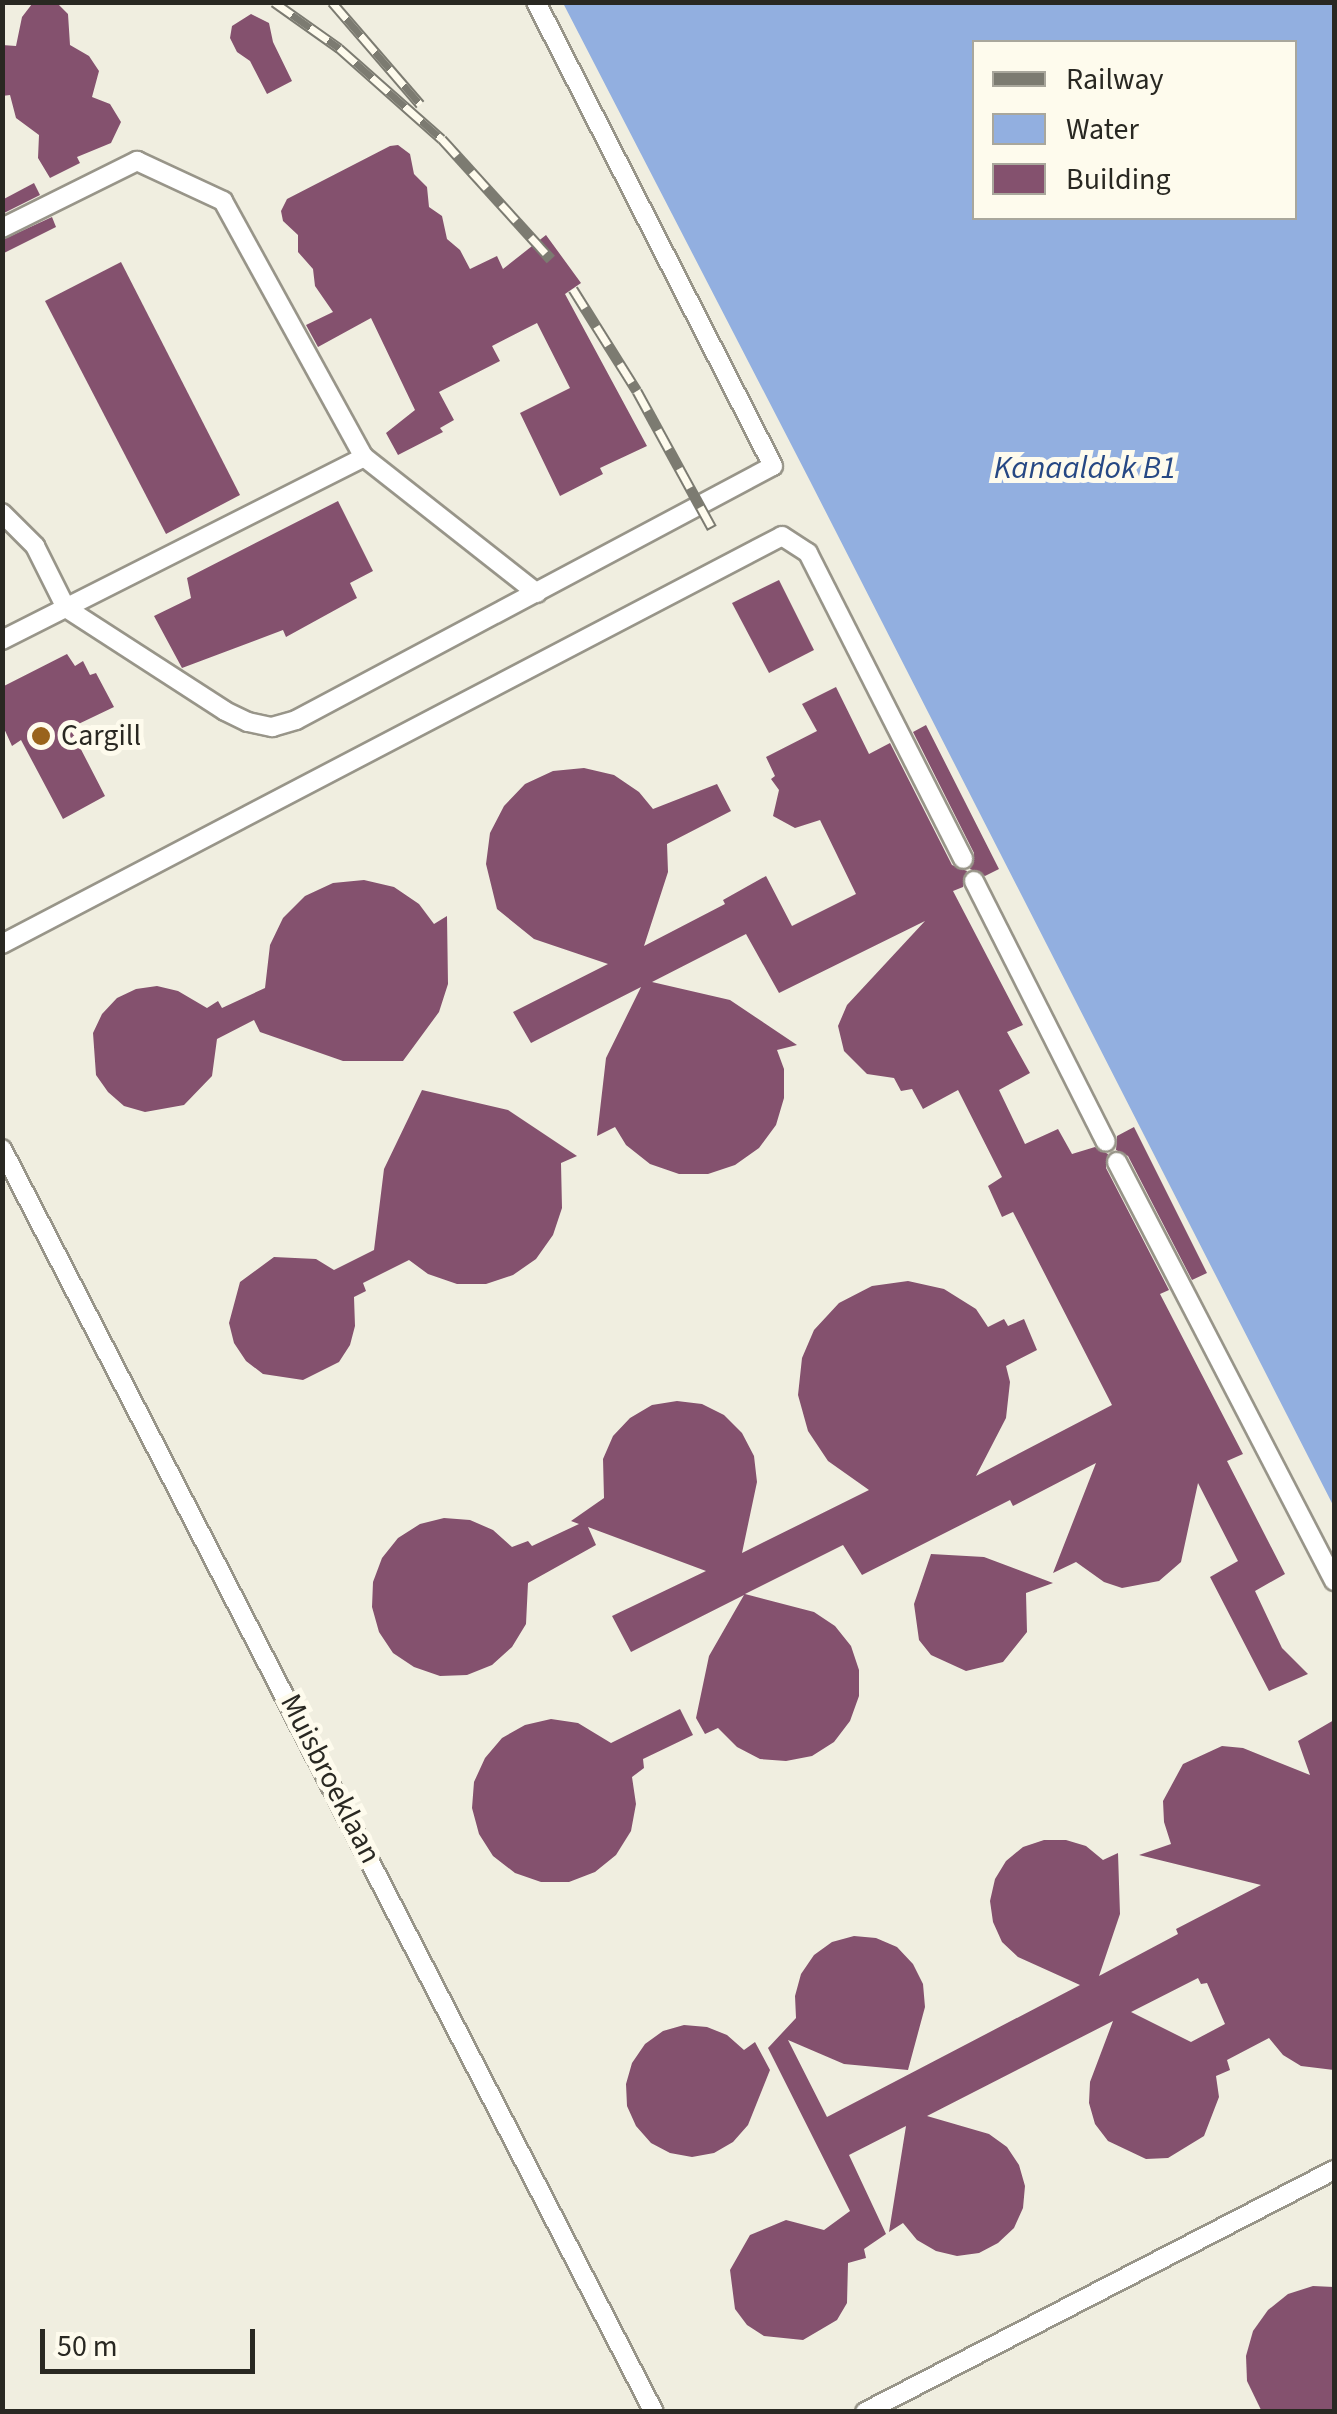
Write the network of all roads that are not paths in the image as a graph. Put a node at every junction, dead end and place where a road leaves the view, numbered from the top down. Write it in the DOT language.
graph roads {
  1 [pos="536,2"];
  2 [pos="2,228"];
  3 [pos="364,457"];
  4 [pos="2,513"];
  5 [pos="537,593"];
  6 [pos="66,608"];
  7 [pos="2,640"];
  8 [pos="963,859"];
  9 [pos="974,881"];
  10 [pos="2,944"];
  11 [pos="1106,1142"];
  12 [pos="2,1149"];
  13 [pos="1117,1162"];
  14 [pos="1334,1581"];
  15 [pos="1334,2170"];
  16 [pos="654,2412"];
  17 [pos="865,2412"];
  1 -- 5 [label="lane"];
  2 -- 3 [label="lane"];
  3 -- 5 [label="lane"];
  3 -- 6 [label="lane"];
  4 -- 6 [label="lane"];
  5 -- 6 [label="lane"];
  6 -- 7 [label="lane"];
  8 -- 10 [label="lane"];
  9 -- 11 [label="lane"];
  12 -- 16 [label="lane, Muisbroeklaan"];
  13 -- 14 [label="lane"];
  15 -- 17 [label="lane"];
}
